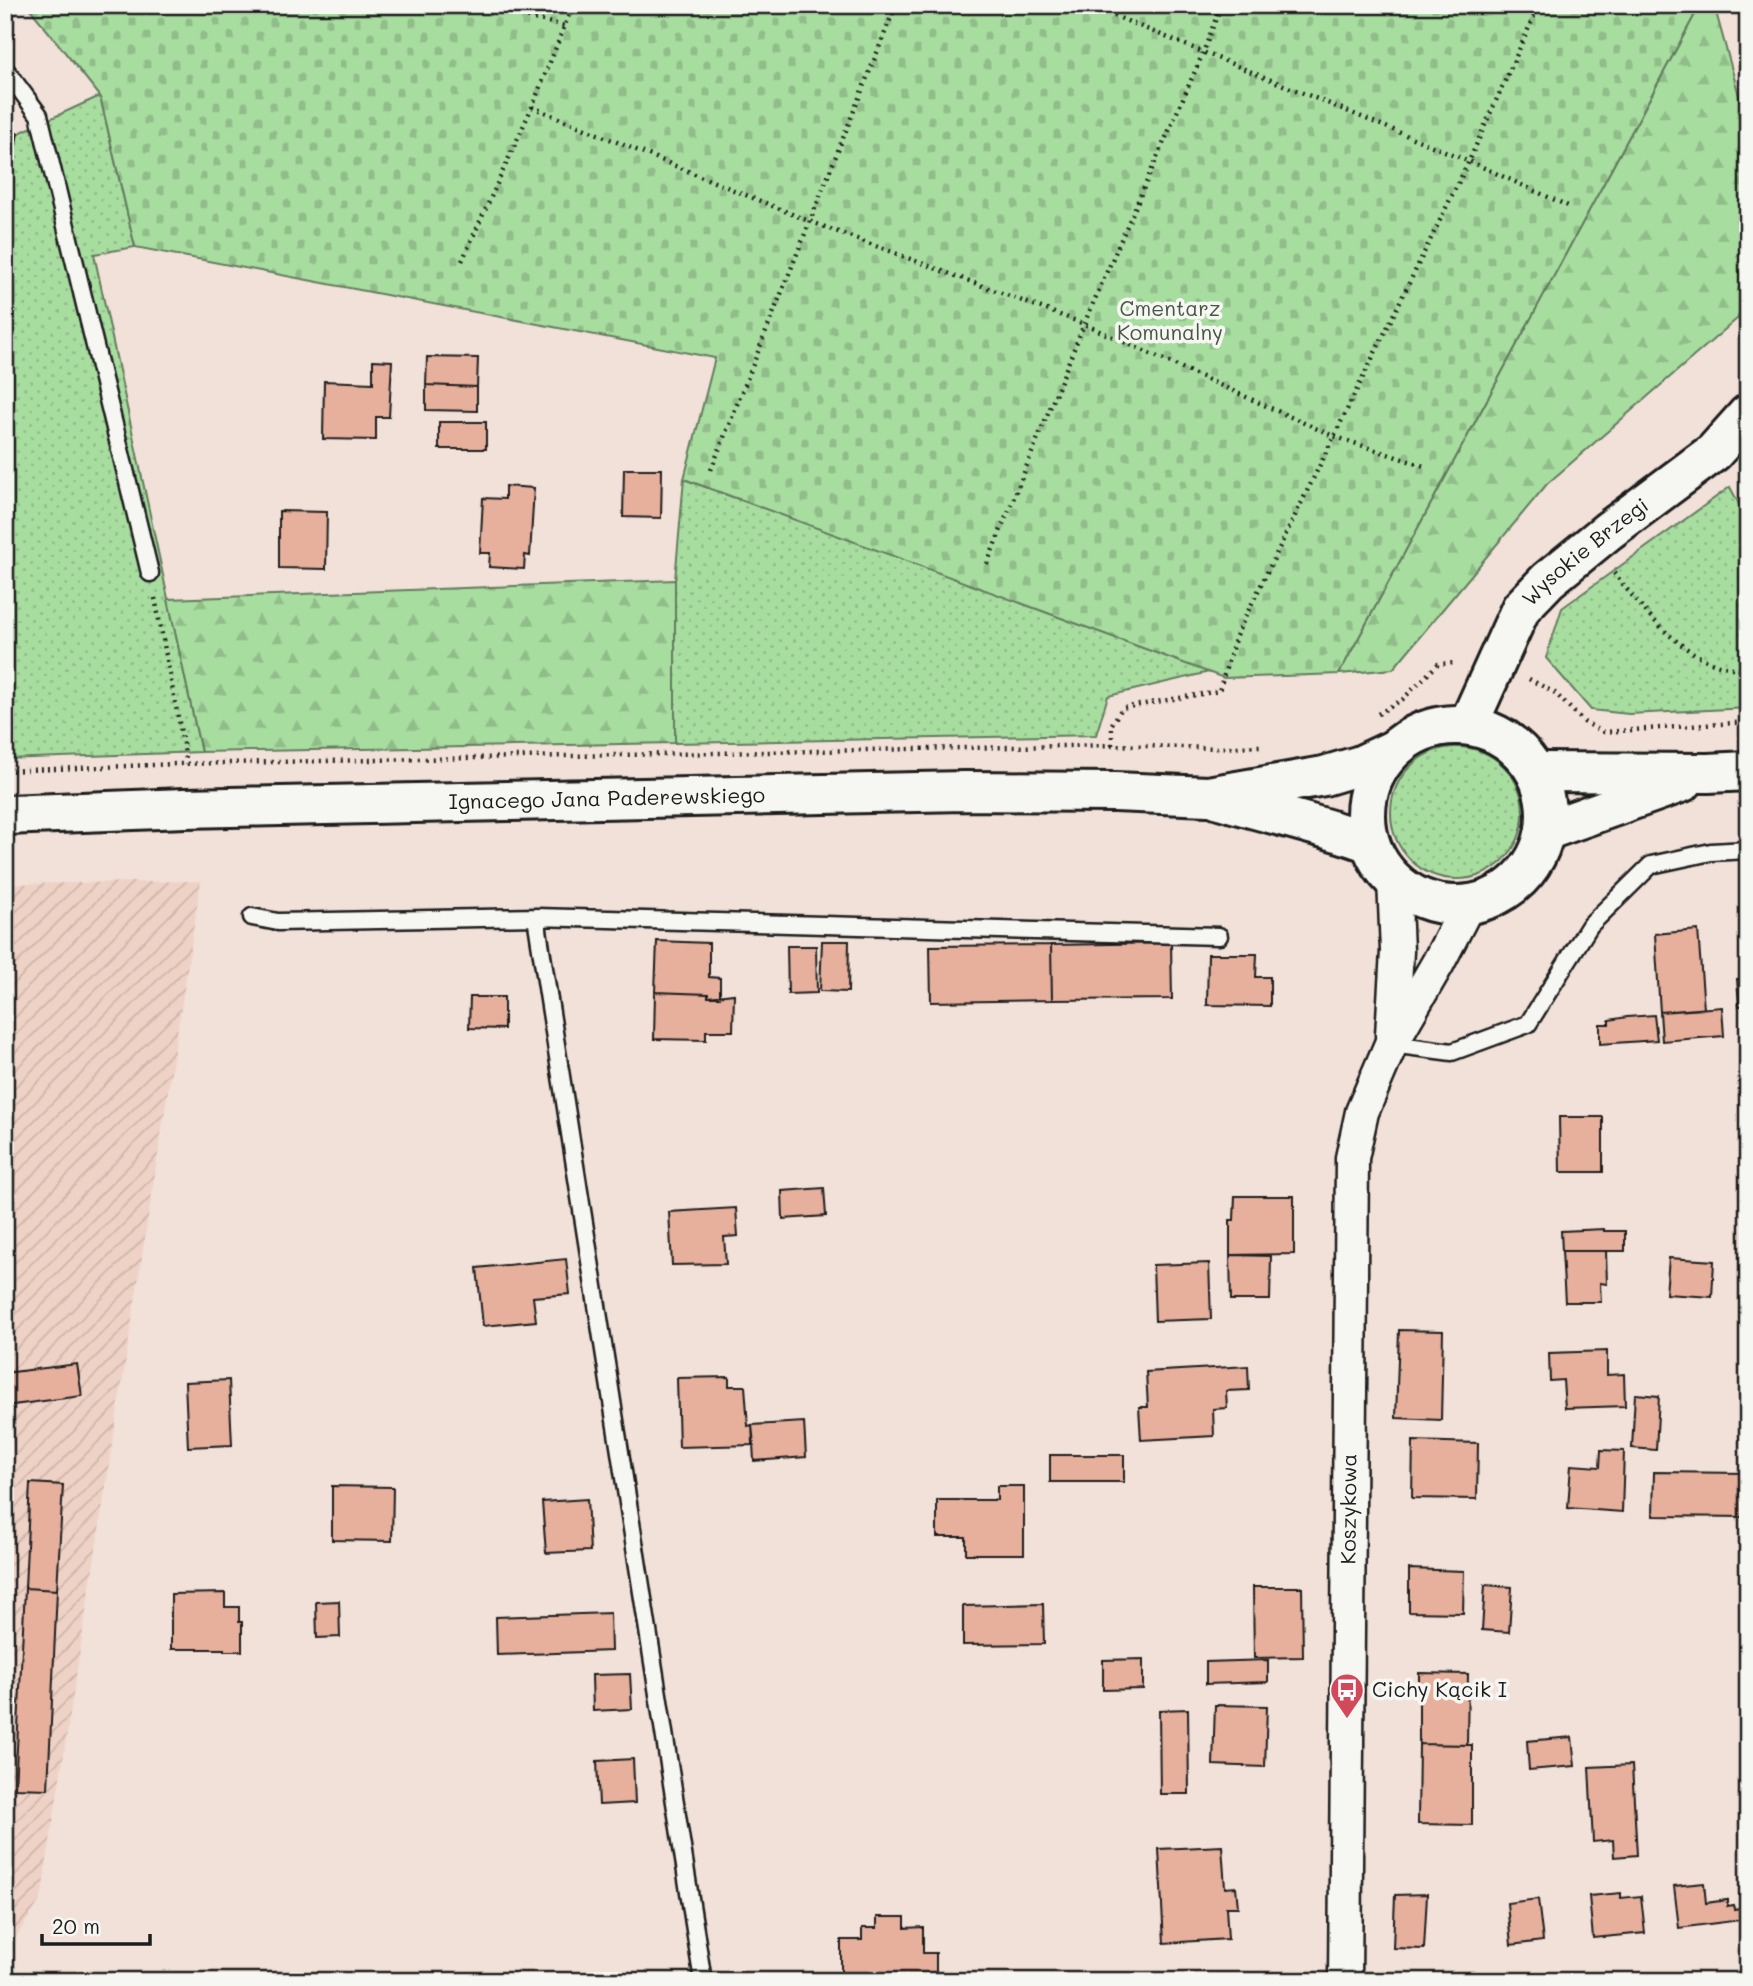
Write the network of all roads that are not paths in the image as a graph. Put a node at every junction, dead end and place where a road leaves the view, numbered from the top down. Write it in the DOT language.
graph roads {
  1 [pos="5,69"];
  2 [pos="1748,414"];
  3 [pos="150,573"];
  4 [pos="1468,725"];
  5 [pos="1393,750"];
  6 [pos="1748,771"];
  7 [pos="1536,772"];
  8 [pos="1708,773"];
  9 [pos="1208,796"];
  10 [pos="5,815"];
  11 [pos="1545,831"];
  12 [pos="1370,843"];
  13 [pos="1748,850"];
  14 [pos="1394,880"];
  15 [pos="1468,905"];
  16 [pos="252,917"];
  17 [pos="536,917"];
  18 [pos="1219,936"];
  19 [pos="1391,1044"];
  20 [pos="703,1981"];
  21 [pos="1345,1981"];
  1 -- 3 [label="lane"];
  2 -- 4 [label="main road, Wysokie Brzegi"];
  4 -- 5 [label="main road"];
  4 -- 7 [label="main road"];
  5 -- 9 [label="main road, Ignacego Jana Paderewskiego"];
  5 -- 12 [label="main road"];
  6 -- 8 [label="main road"];
  7 -- 8 [label="main road"];
  7 -- 11 [label="main road"];
  8 -- 11 [label="main road"];
  9 -- 10 [label="main road, Ignacego Jana Paderewskiego"];
  9 -- 12 [label="main road, Ignacego Jana Paderewskiego"];
  11 -- 15 [label="main road"];
  12 -- 14 [label="main road"];
  13 -- 19 [label="lane"];
  14 -- 15 [label="main road"];
  14 -- 19 [label="street, Koszykowa"];
  15 -- 19 [label="street, Koszykowa"];
  16 -- 17 [label="lane"];
  17 -- 18 [label="lane"];
  17 -- 20 [label="lane"];
  19 -- 21 [label="street, Koszykowa"];
}
